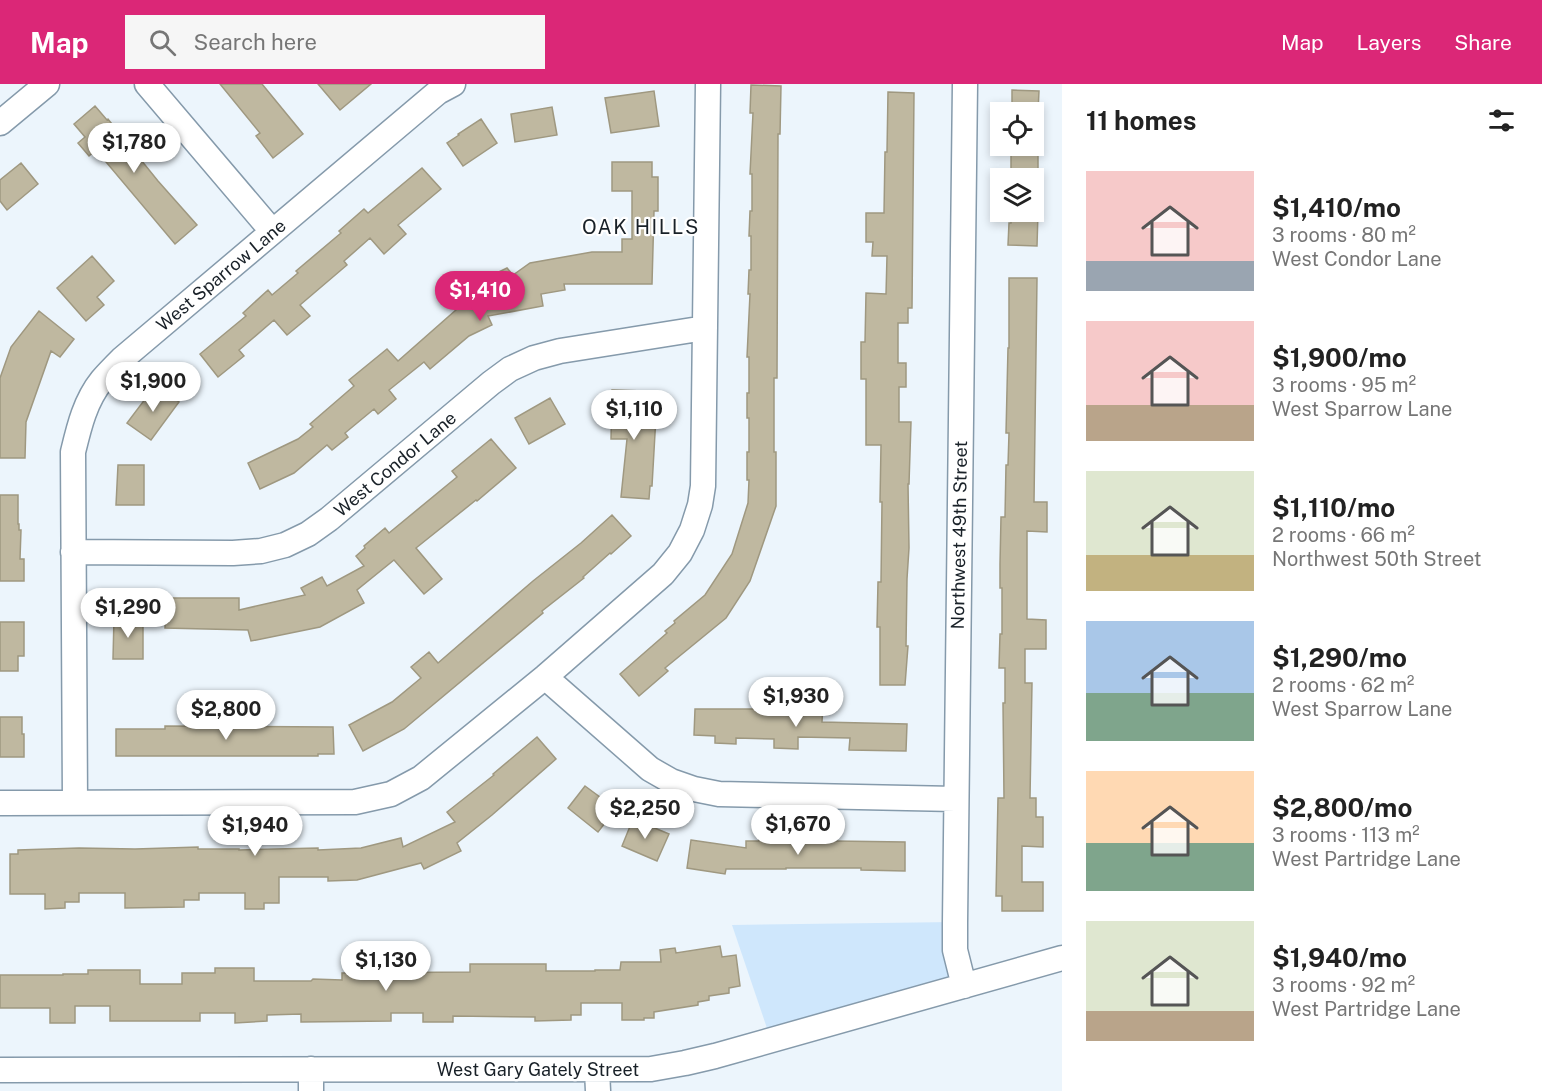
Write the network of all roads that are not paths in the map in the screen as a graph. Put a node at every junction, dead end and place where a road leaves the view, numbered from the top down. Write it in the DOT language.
graph roads {
  1 [pos="47,84"];
  2 [pos="147,84"];
  3 [pos="453,84"];
  4 [pos="708,84"];
  5 [pos="965,84"];
  6 [pos="0,123"];
  7 [pos="272,231"];
  8 [pos="705,328"];
  9 [pos="73,552"];
  10 [pos="545,677"];
  11 [pos="955,799"];
  12 [pos="0,803"];
  13 [pos="75,803"];
  14 [pos="1062,958"];
  15 [pos="964,986"];
  16 [pos="0,1070"];
  17 [pos="311,1080"];
  18 [pos="598,1080"];
  1 -- 6 [label="street"];
  2 -- 7 [label="street"];
  3 -- 7 [label="street, West Sparrow Lane"];
  4 -- 8 [label="street"];
  5 -- 11 [label="street, Northwest 49th Street"];
  7 -- 9 [label="street, West Sparrow Lane"];
  8 -- 9 [label="street, West Condor Lane"];
  8 -- 10 [label="street"];
  9 -- 13 [label="street, West Sparrow Lane"];
  10 -- 11 [label="street"];
  10 -- 13 [label="street"];
  11 -- 15 [label="street, Northwest 49th Street"];
  12 -- 13 [label="street"];
  14 -- 15 [label="street, West Gary Gately Street"];
  15 -- 18 [label="street, West Gary Gately Street"];
  16 -- 17 [label="street, West Gary Gately Street"];
  17 -- 18 [label="street, West Gary Gately Street"];
}
